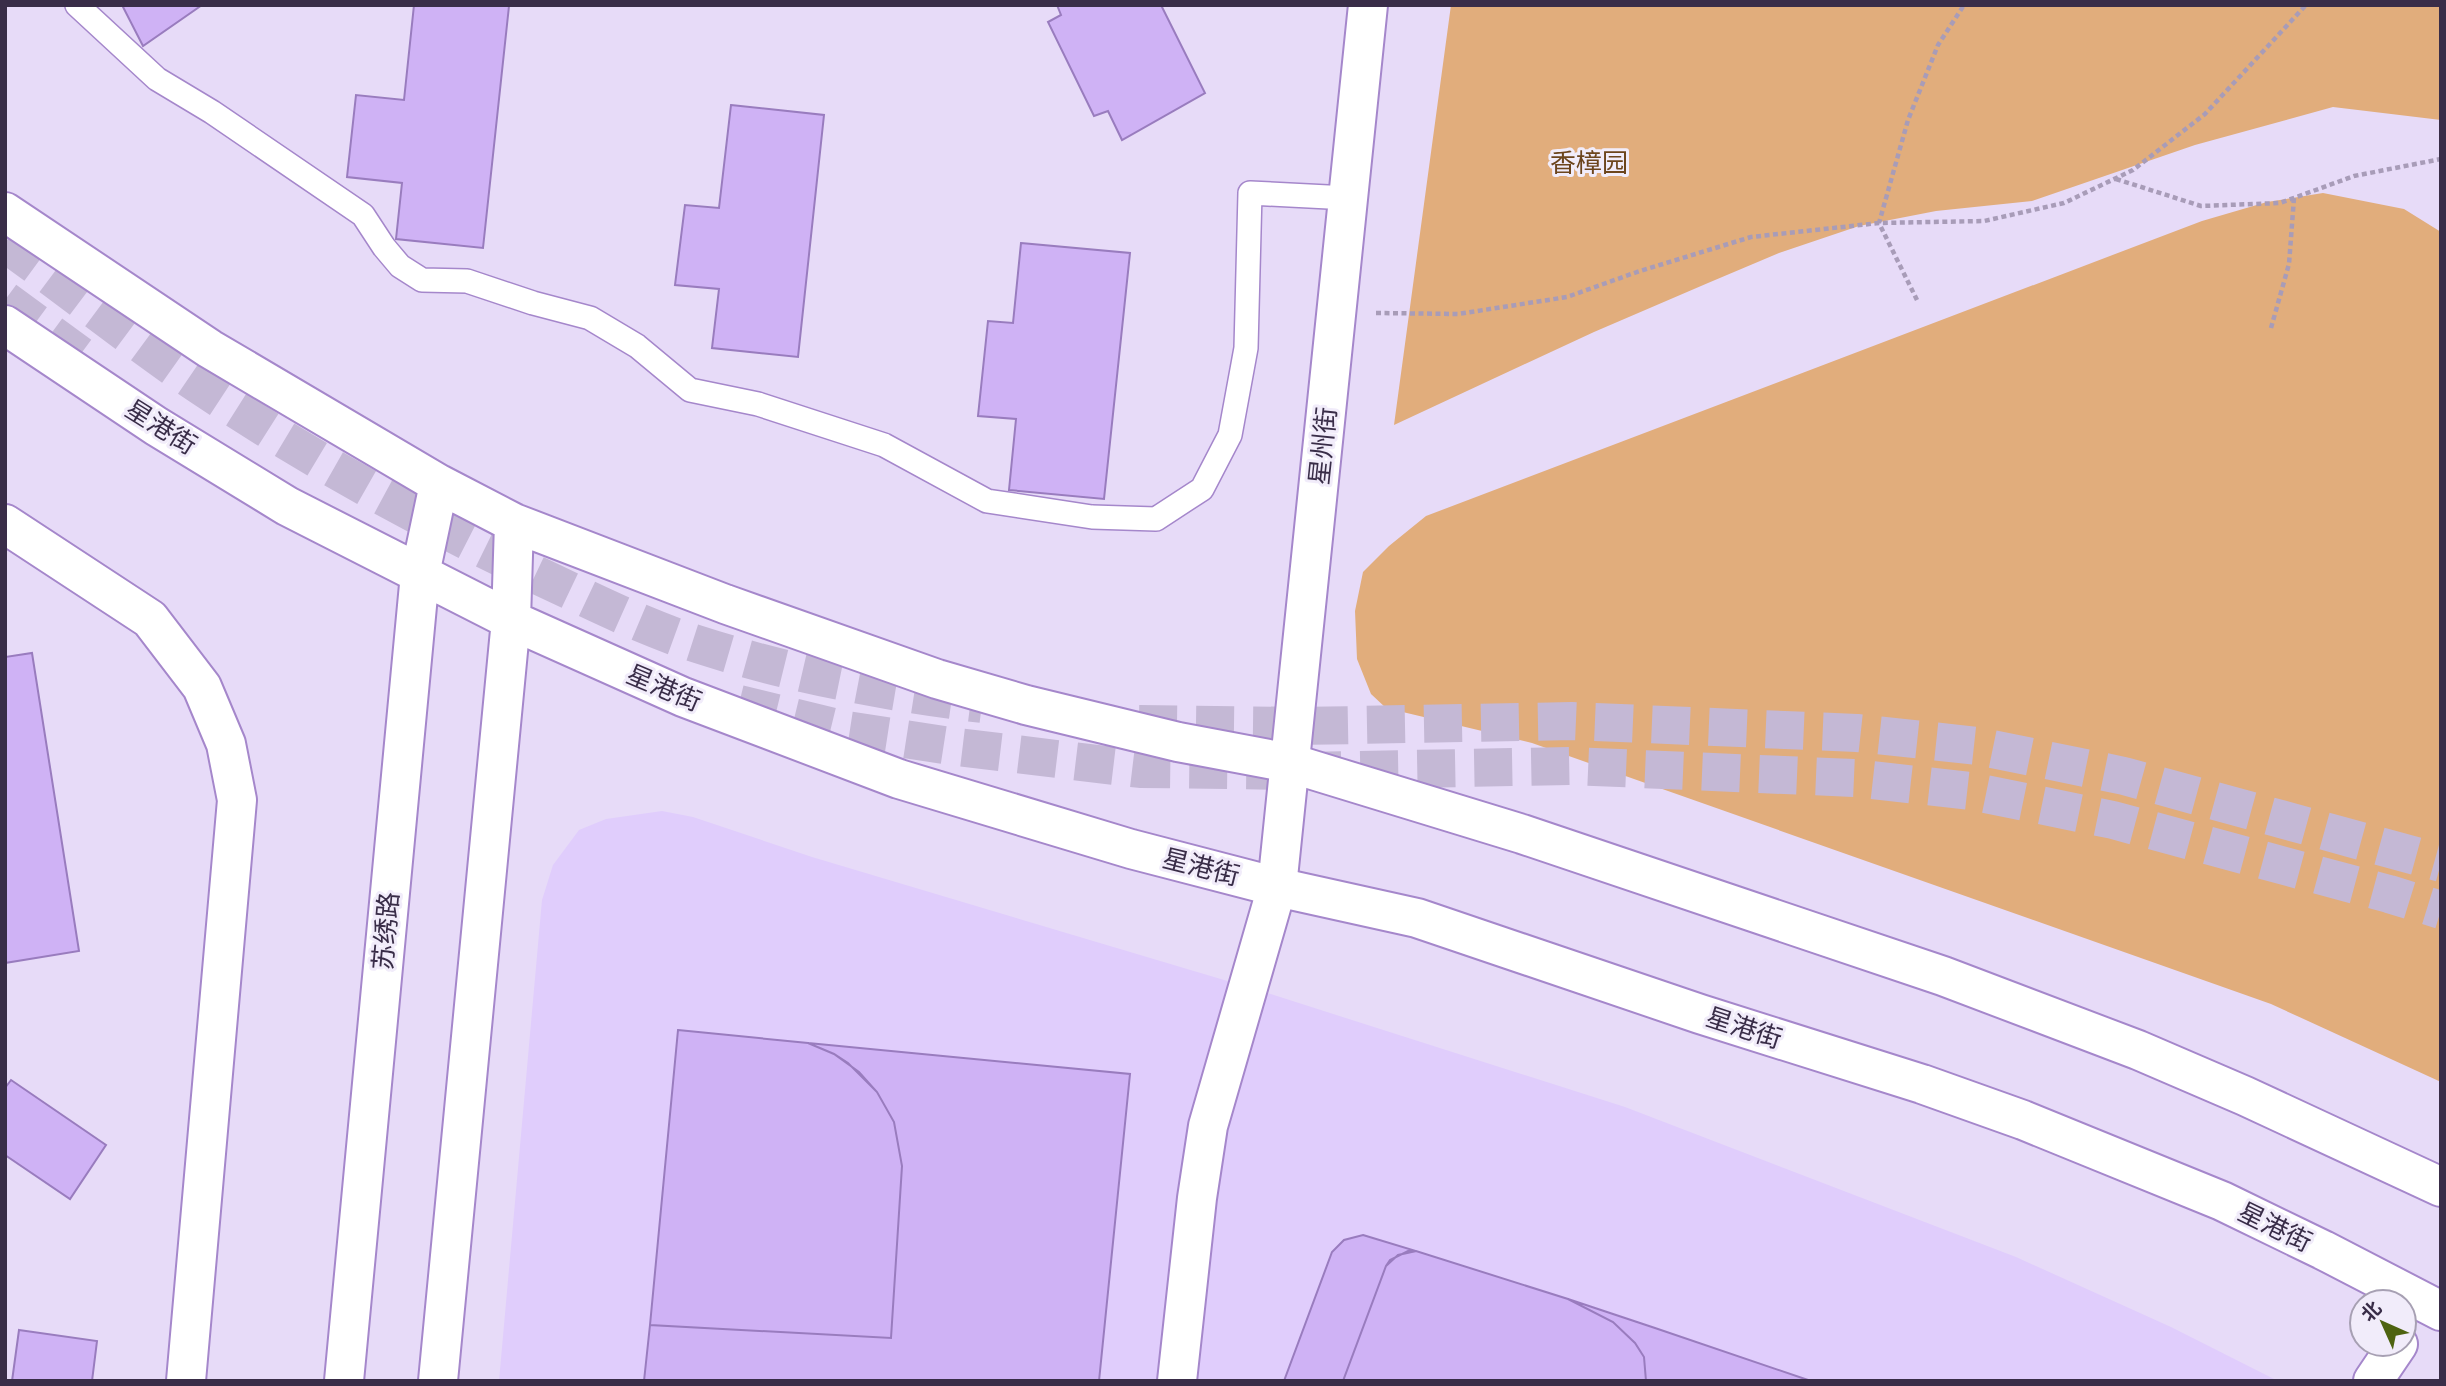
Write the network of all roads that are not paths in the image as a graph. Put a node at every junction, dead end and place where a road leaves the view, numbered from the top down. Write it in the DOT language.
graph roads {
  1 [pos="78,5"];
  2 [pos="1368,5"];
  3 [pos="1348,198"];
  4 [pos="5,212"];
  5 [pos="5,326"];
  6 [pos="439,484"];
  7 [pos="513,523"];
  8 [pos="5,524"];
  9 [pos="420,574"];
  10 [pos="511,620"];
  11 [pos="1290,763"];
  12 [pos="1277,887"];
  13 [pos="2441,1186"];
  14 [pos="2433,1307"];
  15 [pos="2418,1321"];
  16 [pos="2389,1358"];
  17 [pos="186,1381"];
  18 [pos="345,1381"];
  19 [pos="438,1381"];
  20 [pos="1177,1381"];
  21 [pos="2373,1381"];
  1 -- 3 [label="lane"];
  2 -- 3 [label="main road, 星州街"];
  3 -- 11 [label="main road, 星州街"];
  4 -- 6 [label="main road"];
  5 -- 9 [label="main road, 星港街"];
  6 -- 7 [label="main road"];
  6 -- 9 [label="main road, 苏绣路"];
  7 -- 10 [label="main road"];
  7 -- 11 [label="main road"];
  8 -- 17 [label="main road"];
  9 -- 10 [label="main road, 星港街"];
  9 -- 18 [label="main road, 苏绣路"];
  10 -- 12 [label="main road, 星港街"];
  10 -- 19 [label="main road"];
  11 -- 12 [label="main road, 星州街"];
  11 -- 13 [label="main road"];
  12 -- 14 [label="main road, 星港街"];
  12 -- 20 [label="main road, 星州街"];
  14 -- 15 [label="main road"];
  16 -- 21 [label="main road"];
}
